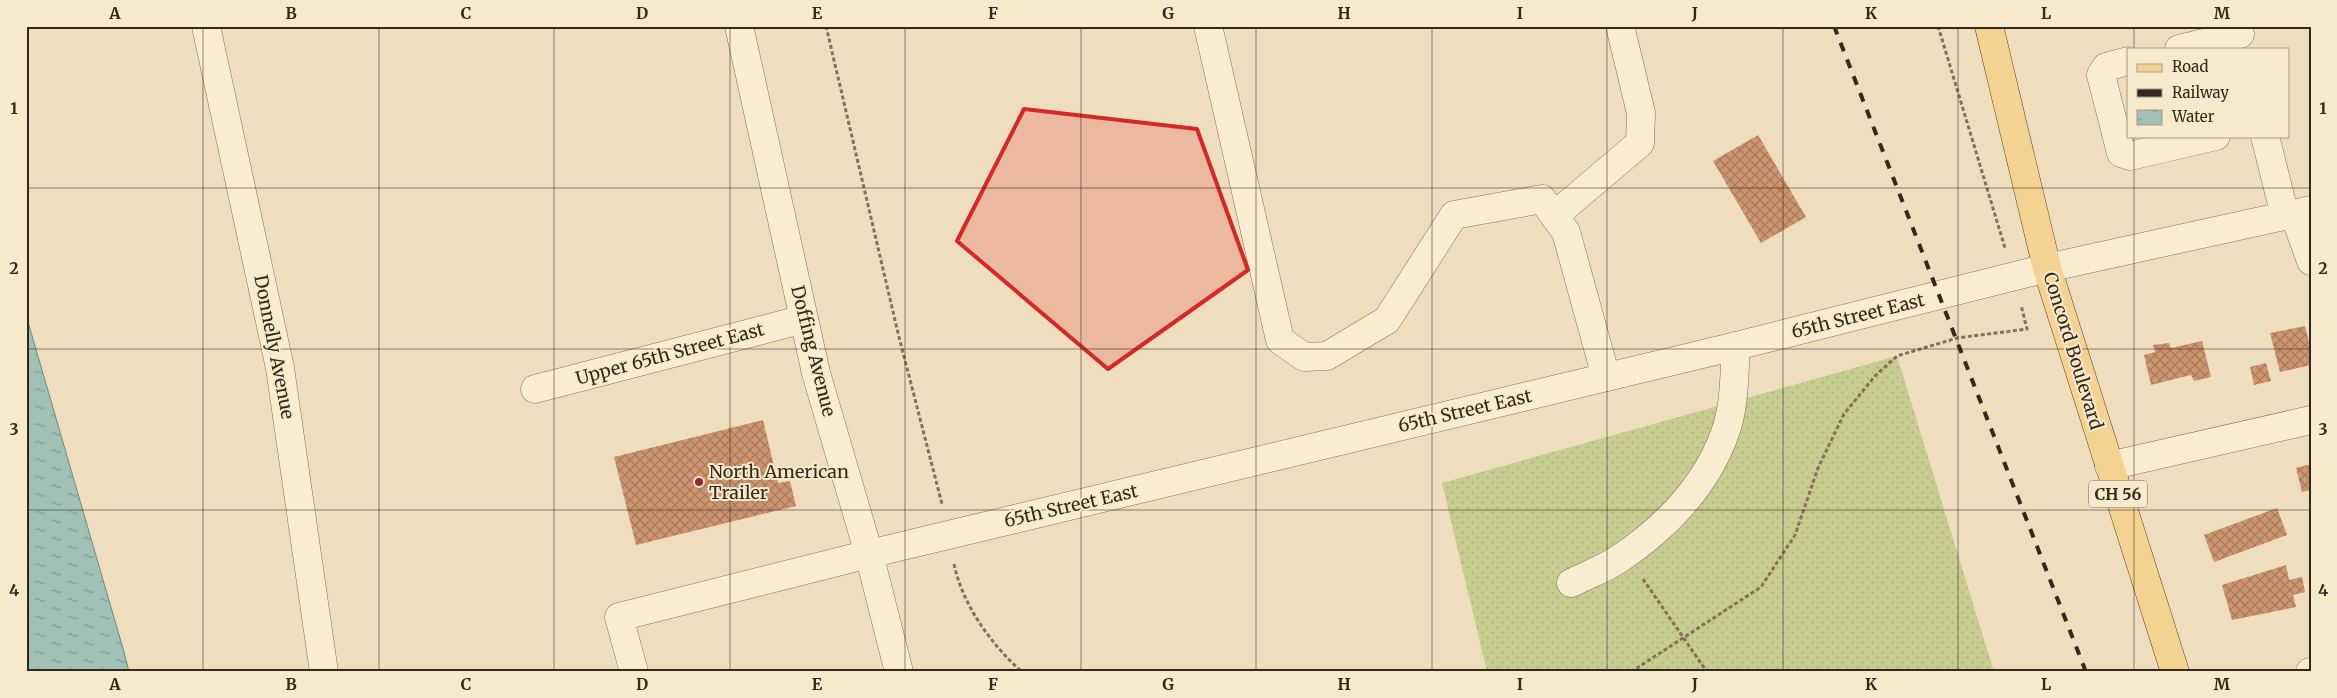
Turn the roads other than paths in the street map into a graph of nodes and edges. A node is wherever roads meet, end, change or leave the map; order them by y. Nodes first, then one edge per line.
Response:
1 (206, 26) edge
2 (739, 26) edge
3 (1208, 26) edge
4 (1620, 26) edge
5 (1989, 26) edge
6 (2240, 36) edge
7 (2184, 48) edge
8 (2127, 61) edge
9 (2207, 138) edge
10 (2266, 138) edge
11 (2297, 213) edge
12 (1554, 216) junction
13 (2311, 261) edge
14 (2047, 268) junction
15 (804, 319) junction
16 (1736, 346) junction
17 (1606, 377) junction
18 (536, 389) dead end
19 (2311, 420) edge
20 (2108, 466) junction
21 (869, 554) junction
22 (1571, 583) dead end
23 (324, 672) edge
24 (634, 672) edge
25 (899, 672) edge
26 (2175, 672) edge

1 - 23 street, Donnelly Avenue
2 - 15 street, Doffing Avenue
3 - 12 street
4 - 12 street
5 - 14 main road, Concord Boulevard / CH 56
6 - 7 street
8 - 9 street
10 - 11 street
11 - 13 street
11 - 14 street, 65th Street East
12 - 17 street
14 - 16 street, 65th Street East
14 - 20 main road, Concord Boulevard / CH 56
15 - 18 street, Upper 65th Street East
15 - 21 street, Doffing Avenue
16 - 17 street, 65th Street East
16 - 22 street
17 - 21 street, 65th Street East
19 - 20 street
20 - 26 main road, Concord Boulevard / CH 56
21 - 24 street, 65th Street East
21 - 25 street, Doffing Avenue

